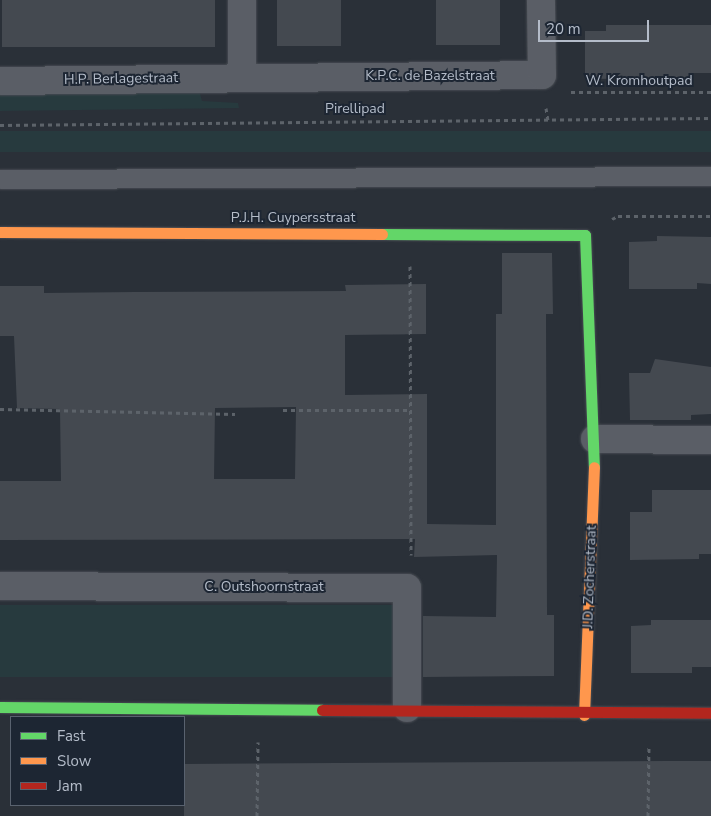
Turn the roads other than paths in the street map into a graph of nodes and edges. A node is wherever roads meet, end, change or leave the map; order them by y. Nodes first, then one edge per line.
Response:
1 (242, 0) edge
2 (541, 0) edge
3 (242, 77) junction
4 (0, 81) edge
5 (711, 176) edge
6 (0, 179) edge
7 (0, 232) edge
8 (585, 235) joint
9 (595, 439) junction
10 (711, 440) edge
11 (0, 586) edge
12 (0, 707) edge
13 (407, 708) junction
14 (711, 713) edge
15 (584, 715) junction

1 - 3 street
2 - 3 street, K.P.C. de Bazelstraat
3 - 4 street, H.P. Berlagestraat
5 - 6 lane
7 - 8 street, P.J.H. Cuypersstraat
8 - 9 street, J.D. Zocherstraat
9 - 10 street
9 - 15 street, J.D. Zocherstraat
11 - 13 street, C. Outshoornstraat
12 - 13 street
13 - 15 street
14 - 15 street

